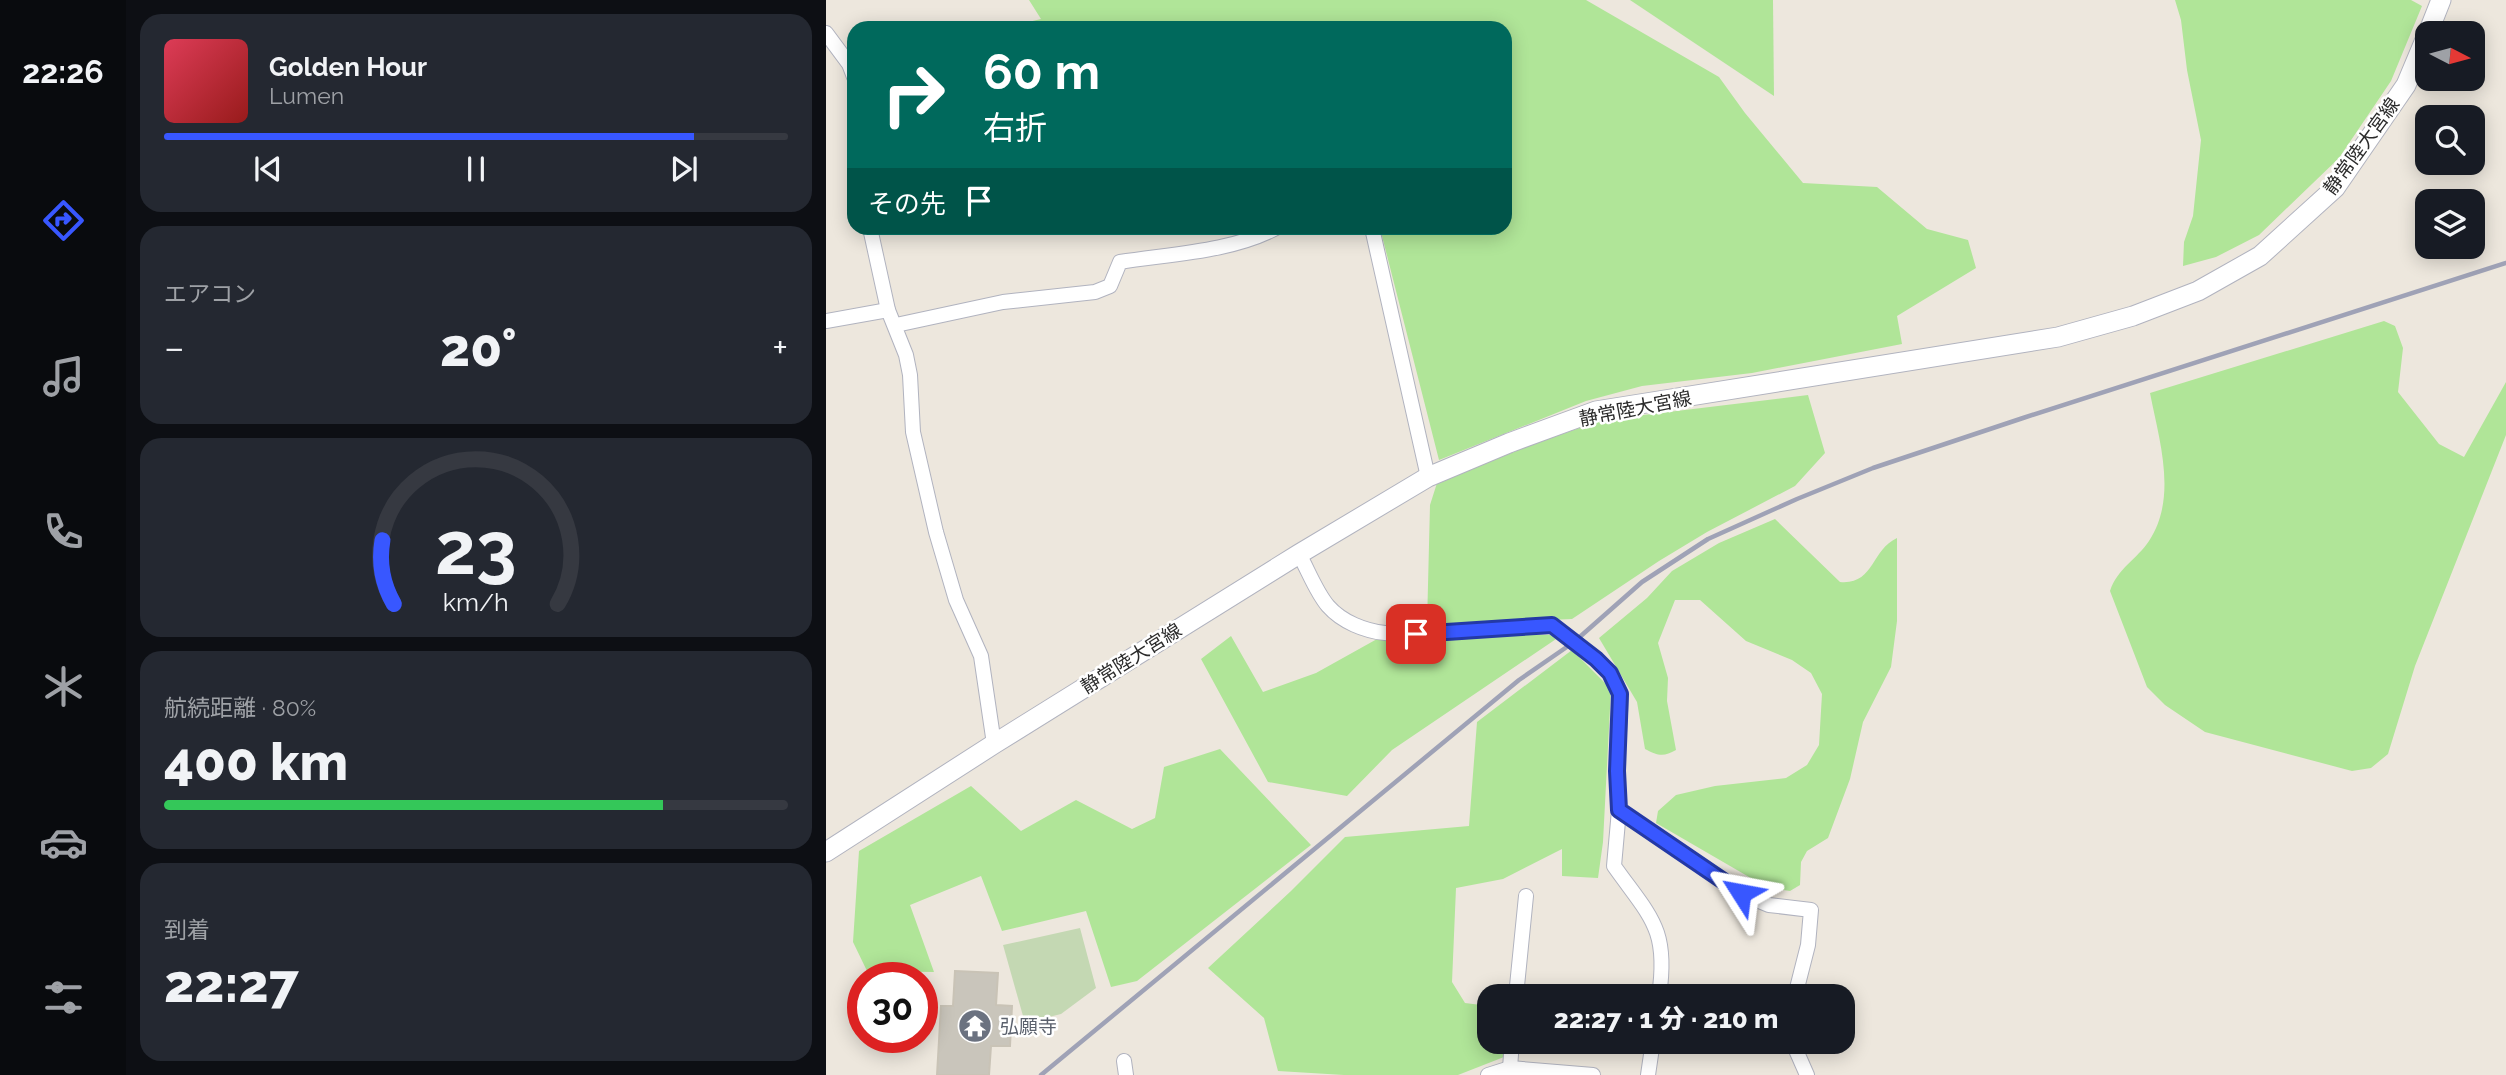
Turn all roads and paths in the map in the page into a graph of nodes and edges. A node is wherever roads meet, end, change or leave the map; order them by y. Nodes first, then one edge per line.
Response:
1 (2441, 0) edge
2 (2433, 21) edge
3 (826, 33) edge
4 (847, 61) edge
5 (2415, 64) edge
6 (872, 235) edge
7 (1262, 235) edge
8 (1375, 235) edge
9 (888, 310) junction
10 (826, 321) edge
11 (896, 325) junction
12 (1428, 477) junction
13 (1299, 554) junction
14 (994, 744) junction
15 (1619, 810) junction
16 (826, 852) edge
17 (1526, 896) dead end
18 (1517, 984) edge
19 (1660, 984) edge
20 (1798, 984) edge
21 (1511, 1054) edge
22 (1651, 1054) edge
23 (1798, 1054) edge
24 (1510, 1068) junction
25 (1488, 1075) edge
26 (1593, 1075) edge
27 (1648, 1075) edge
28 (1807, 1075) edge

1 - 2 main road, 静常陸大宮線
3 - 4 street
5 - 12 main road, 静常陸大宮線
6 - 9 street
7 - 11 street
8 - 12 street
9 - 10 street
9 - 11 street
11 - 14 street
12 - 13 main road, 静常陸大宮線
13 - 14 main road, 静常陸大宮線
13 - 15 street
14 - 16 main road, 静常陸大宮線
15 - 19 street
15 - 20 street
17 - 18 street
21 - 24 street
22 - 27 street
23 - 28 street
24 - 25 street
24 - 26 street

